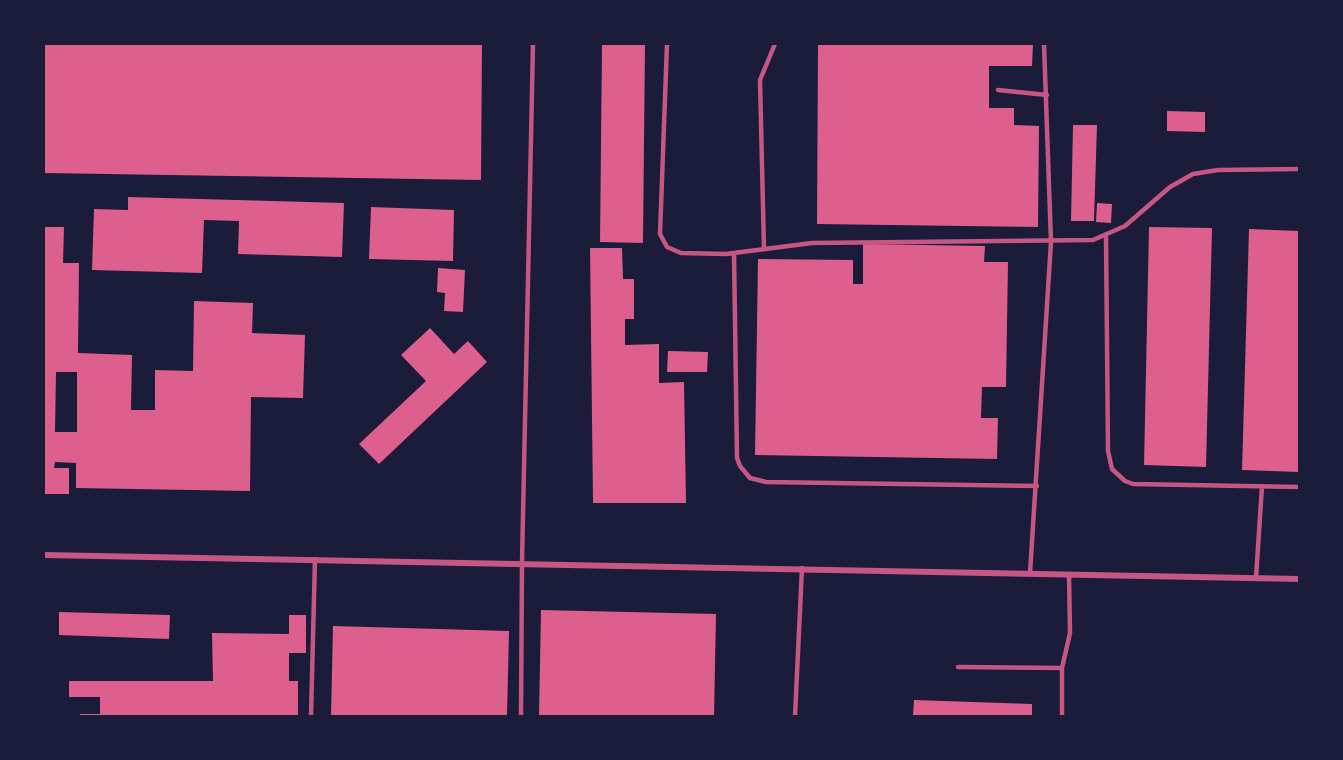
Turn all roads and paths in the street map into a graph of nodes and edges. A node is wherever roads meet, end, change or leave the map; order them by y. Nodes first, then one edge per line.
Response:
1 (533, 44) edge
2 (667, 44) edge
3 (775, 44) edge
4 (1044, 44) edge
5 (998, 90) dead end
6 (1047, 94) junction
7 (1299, 169) edge
8 (1106, 237) junction
9 (1051, 242) junction
10 (764, 249) junction
11 (734, 253) junction
12 (1037, 486) junction
13 (1262, 486) junction
14 (1299, 487) edge
15 (44, 555) edge
16 (315, 559) junction
17 (522, 562) junction
18 (802, 568) junction
19 (1030, 573) junction
20 (1070, 574) junction
21 (1256, 578) junction
22 (1299, 579) edge
23 (958, 667) dead end
24 (1062, 668) junction
25 (311, 717) edge
26 (521, 717) edge
27 (795, 717) edge
28 (1062, 717) edge

1 - 17 lane
2 - 11 lane
3 - 10 lane
4 - 6 lane
5 - 6 lane
6 - 9 lane
7 - 8 lane
8 - 9 lane
8 - 13 lane
9 - 10 lane
9 - 12 lane
10 - 11 lane
11 - 12 lane
12 - 19 lane
13 - 14 lane
13 - 21 lane
15 - 16 street
16 - 17 street
16 - 25 lane
17 - 18 street
17 - 26 lane
18 - 19 street
18 - 27 lane
19 - 20 street
20 - 21 street
20 - 24 lane
21 - 22 street
23 - 24 lane
24 - 28 lane

